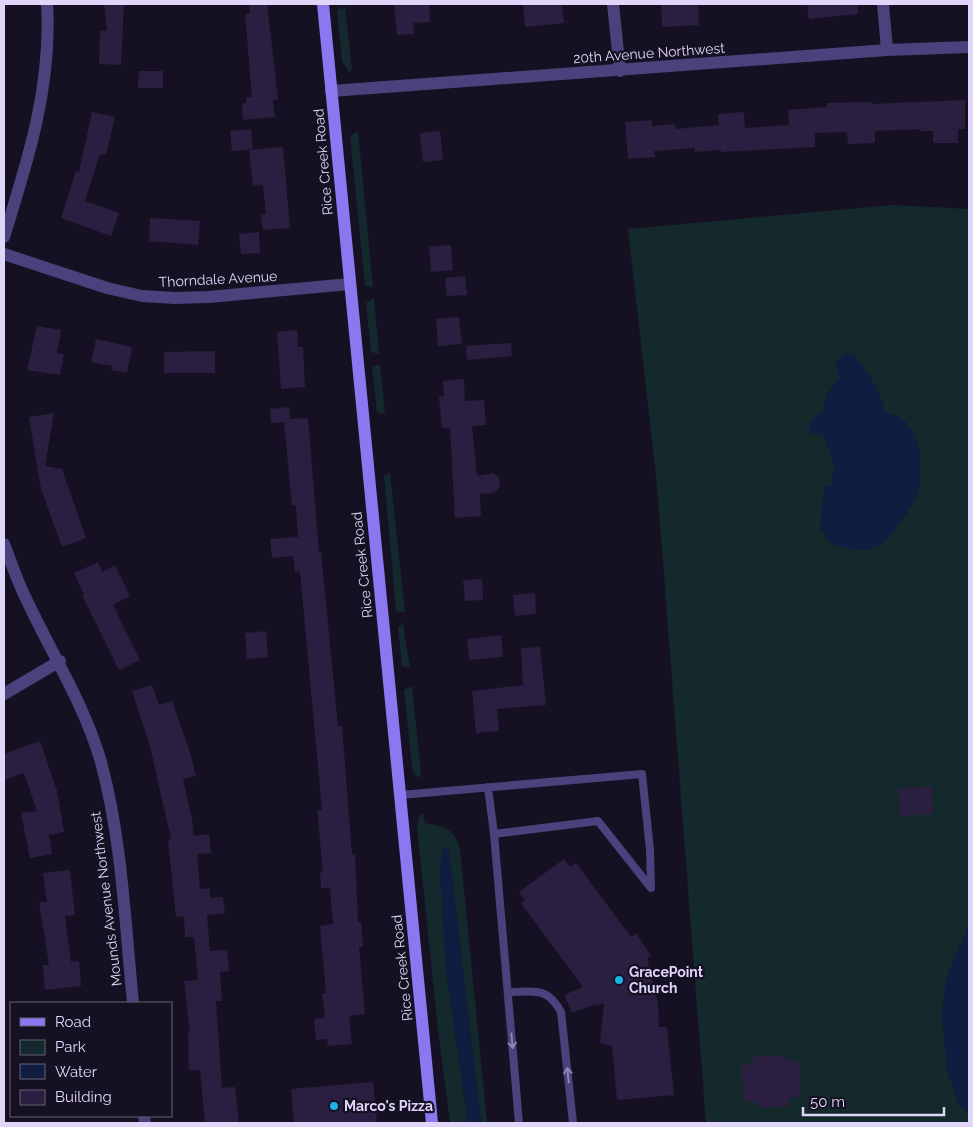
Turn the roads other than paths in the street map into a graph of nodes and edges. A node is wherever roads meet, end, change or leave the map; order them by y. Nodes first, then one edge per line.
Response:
1 (47, 4) edge
2 (323, 4) edge
3 (613, 4) edge
4 (883, 4) edge
5 (969, 47) edge
6 (887, 50) junction
7 (620, 71) junction
8 (331, 91) junction
9 (4, 237) edge
10 (4, 254) edge
11 (350, 284) junction
12 (4, 544) edge
13 (60, 661) junction
14 (4, 694) edge
15 (488, 787) junction
16 (400, 795) junction
17 (494, 834) junction
18 (508, 992) junction
19 (133, 1002) edge
20 (432, 1123) edge
21 (519, 1123) edge
22 (573, 1123) edge

1 - 9 street
2 - 8 street, Rice Creek Road
3 - 7 street
4 - 6 street
5 - 6 street, 20th Avenue Northwest
6 - 7 street, 20th Avenue Northwest
7 - 8 street, 20th Avenue Northwest
8 - 11 street, Rice Creek Road
10 - 11 street, Thorndale Avenue
11 - 16 street, Rice Creek Road
12 - 13 street, Mounds Avenue Northwest
13 - 14 street
13 - 19 street, Mounds Avenue Northwest
15 - 16 lane
15 - 17 lane
15 - 17 lane
16 - 20 street, Rice Creek Road
17 - 18 lane
18 -> 21 lane
22 -> 18 lane

